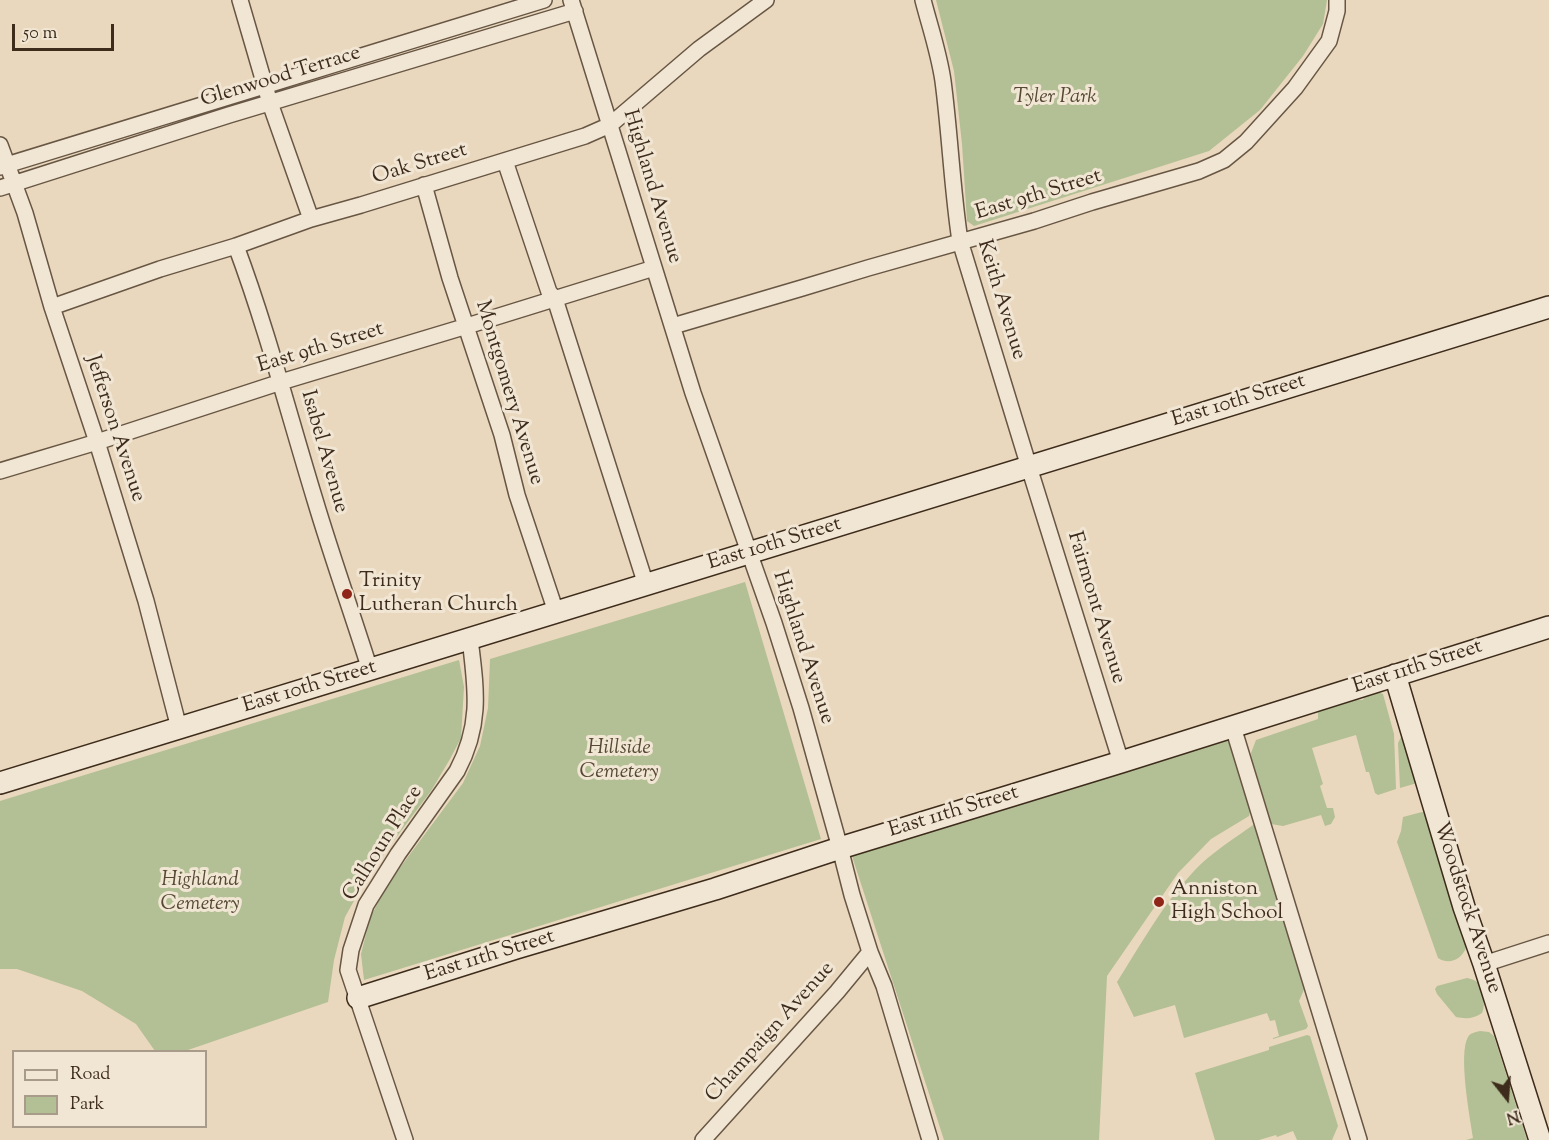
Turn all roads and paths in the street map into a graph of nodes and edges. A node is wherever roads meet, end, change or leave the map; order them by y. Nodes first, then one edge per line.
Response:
1 (240, 0) edge
2 (544, 0) edge
3 (766, 0) edge
4 (923, 0) edge
5 (1337, 0) edge
6 (573, 5) edge
7 (431, 34) junction
8 (437, 53) junction
9 (264, 85) junction
10 (270, 103) junction
11 (167, 115) junction
12 (610, 125) junction
13 (173, 133) junction
14 (0, 145) edge
15 (505, 160) junction
16 (3, 166) edge
17 (424, 185) junction
18 (7, 186) edge
19 (311, 219) junction
20 (960, 241) junction
21 (236, 246) junction
22 (654, 268) junction
23 (555, 299) junction
24 (52, 307) junction
25 (1549, 307) edge
26 (468, 326) junction
27 (673, 326) junction
28 (281, 382) junction
29 (97, 442) junction
30 (1029, 467) junction
31 (0, 471) edge
32 (748, 553) junction
33 (646, 585) junction
34 (556, 612) junction
35 (1549, 627) edge
36 (470, 639) junction
37 (370, 670) junction
38 (1395, 675) junction
39 (1233, 727) junction
40 (179, 728) junction
41 (1121, 762) junction
42 (0, 783) edge
43 (840, 848) junction
44 (1549, 944) edge
45 (870, 952) junction
46 (1484, 964) junction
47 (358, 998) junction
48 (405, 1140) edge
49 (704, 1140) edge
50 (930, 1140) edge
51 (1359, 1140) edge
52 (1540, 1140) edge

1 - 9 street
2 - 7 street, Glenwood Terrace
3 - 12 street, Oak Street
4 - 20 street, Keith Avenue
5 - 20 street, East 9th Street
6 - 8 street, Glenwood Terrace
6 - 12 street, Highland Avenue
7 - 8 street
7 - 9 street, Glenwood Terrace
8 - 10 street, Glenwood Terrace
9 - 10 street
9 - 11 street, Glenwood Terrace
10 - 13 street, Glenwood Terrace
10 - 19 street
11 - 13 street
11 - 16 street, Glenwood Terrace
12 - 15 street, Oak Street
12 - 22 street, Highland Avenue
13 - 18 street, Glenwood Terrace
14 - 16 street, Jefferson Avenue
15 - 17 street, Oak Street
15 - 23 street
16 - 18 street, Jefferson Avenue
17 - 19 street, Oak Street
17 - 26 street, Montgomery Avenue
18 - 24 street, Jefferson Avenue
19 - 21 street, Oak Street
20 - 27 street, East 9th Street
20 - 30 street, Keith Avenue
21 - 24 street, Oak Street
21 - 28 street, Isabel Avenue
22 - 23 street, East 9th Street
22 - 27 street, Highland Avenue
23 - 26 street, East 9th Street
23 - 33 street
24 - 29 street, Jefferson Avenue
25 - 30 street, East 10th Street
26 - 28 street, East 9th Street
26 - 34 street, Montgomery Avenue
27 - 32 street, Highland Avenue
28 - 29 street, East 9th Street
28 - 37 street, Isabel Avenue
29 - 31 street, East 9th Street
29 - 40 street, Jefferson Avenue
30 - 32 street, East 10th Street
30 - 41 street, Fairmont Avenue
32 - 33 street, East 10th Street
32 - 43 street, Highland Avenue
33 - 34 street, East 10th Street
34 - 36 street, East 10th Street
35 - 38 street, East 11th Street
36 - 37 street, East 10th Street
36 - 47 street, Calhoun Place
37 - 40 street, East 10th Street
38 - 39 street, East 11th Street
38 - 46 street, Woodstock Avenue
39 - 41 street, East 11th Street
39 - 51 street
40 - 42 street, East 10th Street
41 - 43 street, East 11th Street
43 - 45 street, Highland Avenue
43 - 47 street, East 11th Street
44 - 46 street
45 - 49 street, Champaign Avenue
45 - 50 street, Highland Avenue
46 - 52 street, Woodstock Avenue
47 - 48 street, Calhoun Place

